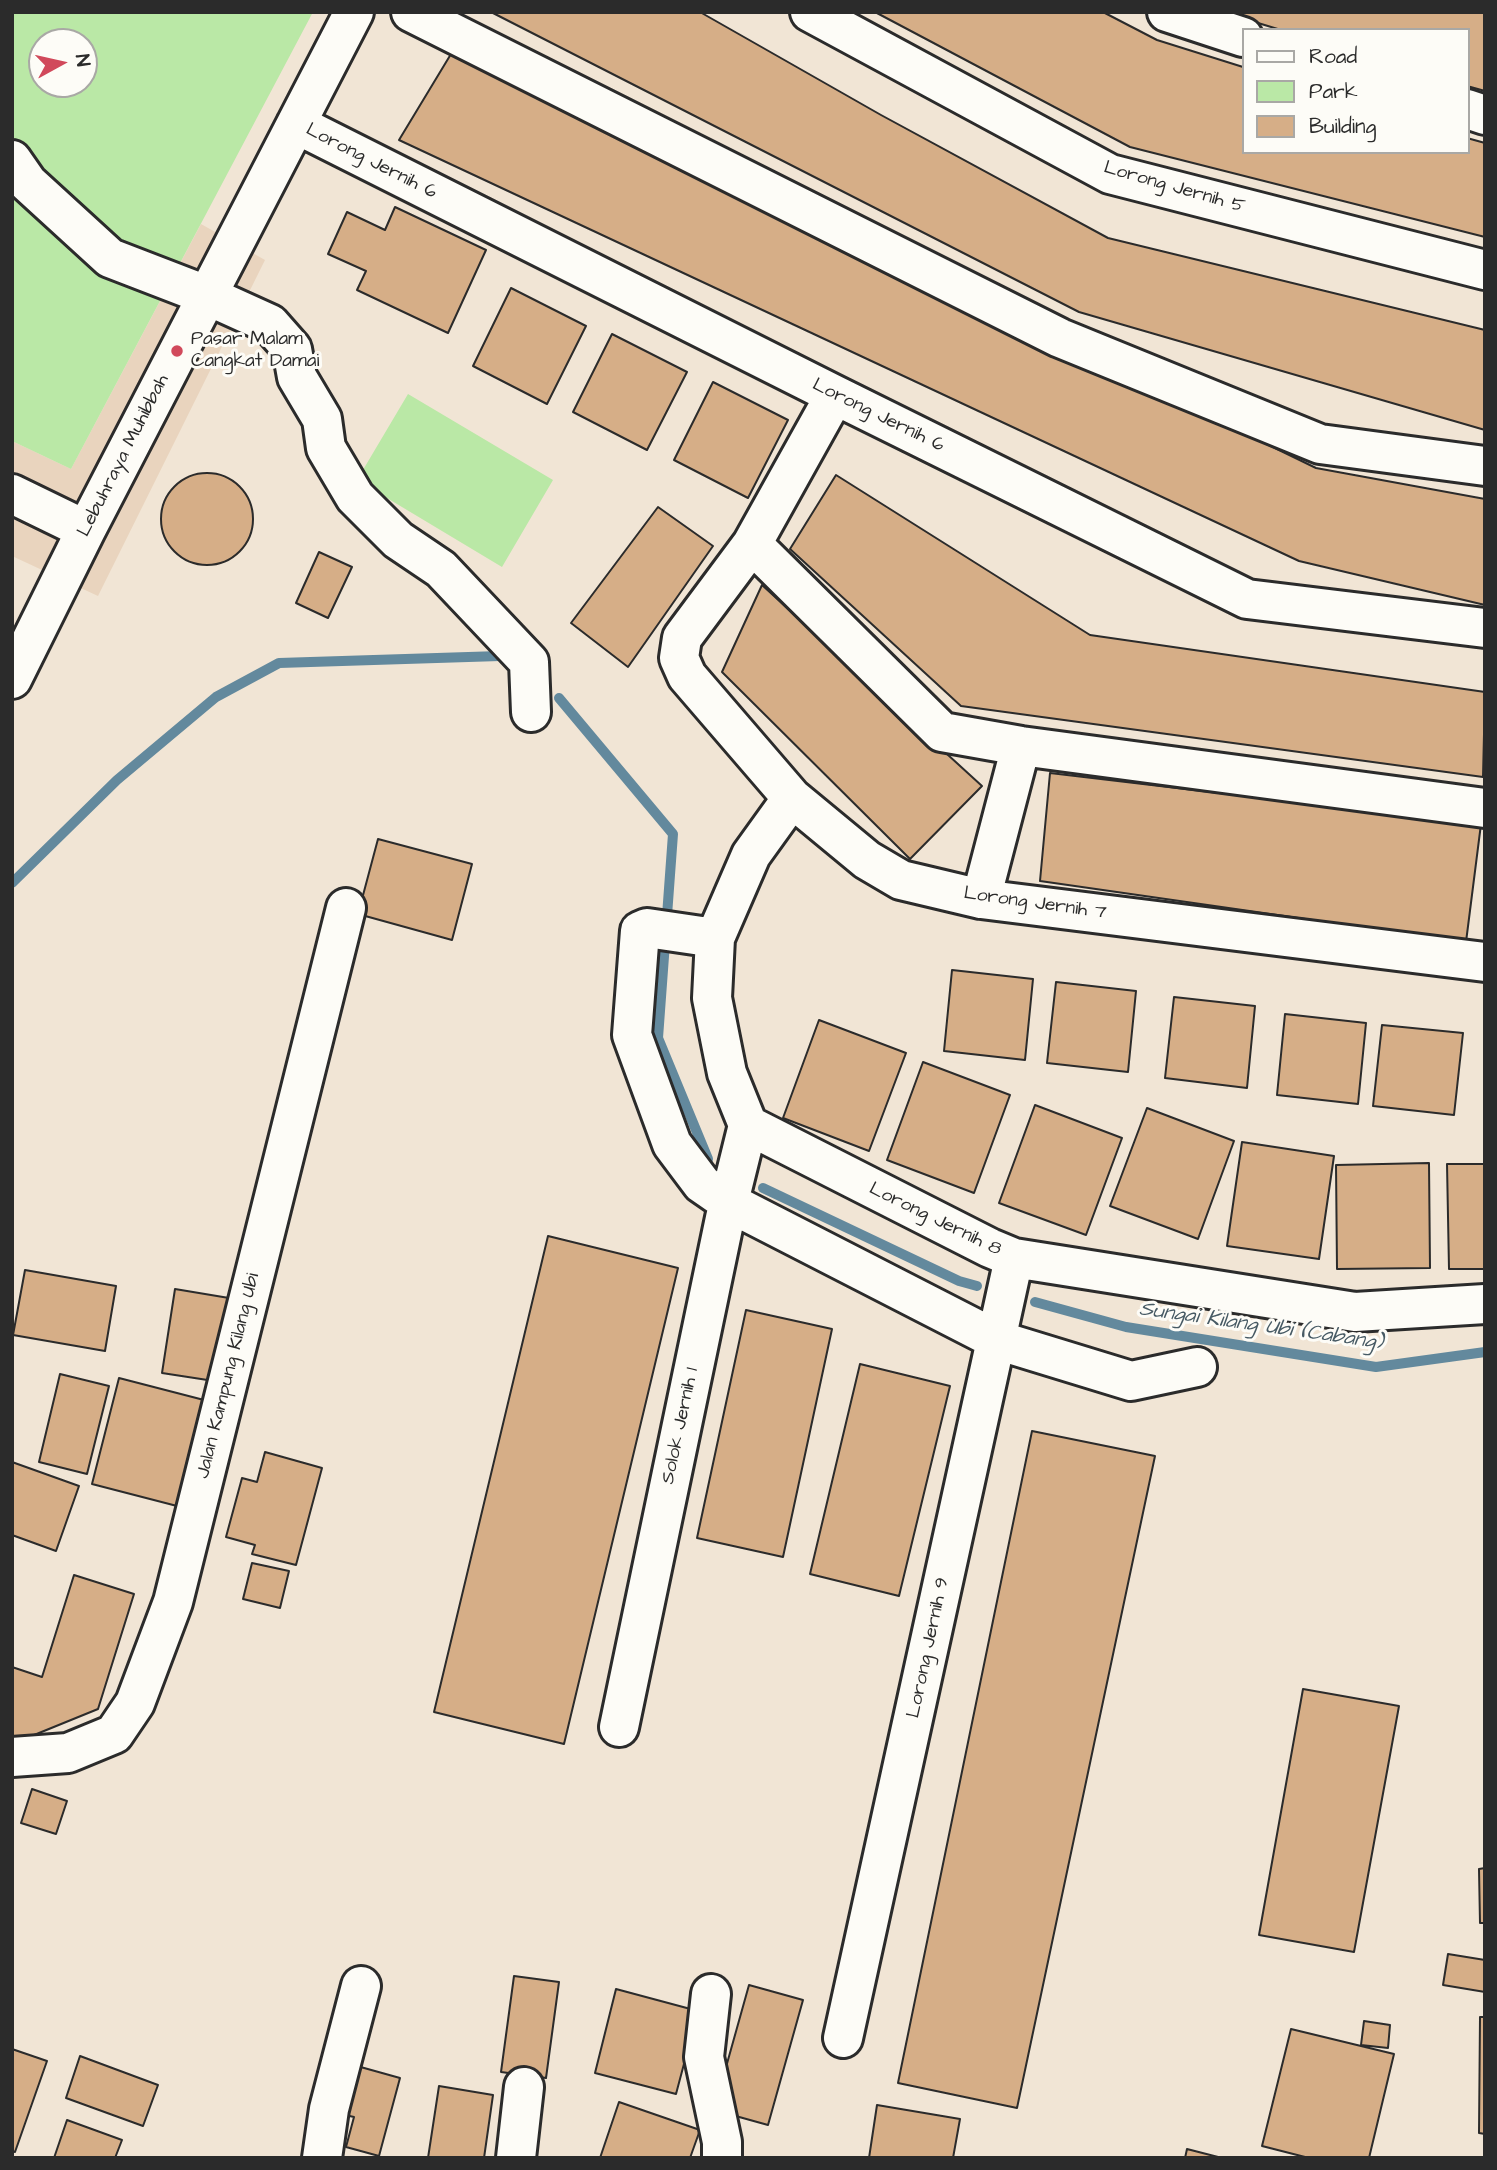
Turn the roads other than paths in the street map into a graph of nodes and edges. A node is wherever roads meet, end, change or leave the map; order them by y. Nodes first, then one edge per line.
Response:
1 (354, 12) edge
2 (411, 12) edge
3 (810, 12) edge
4 (1167, 12) edge
5 (1242, 37) edge
6 (296, 124) junction
7 (12, 160) edge
8 (1485, 270) edge
9 (206, 295) junction
10 (835, 395) junction
11 (1485, 466) edge
12 (12, 495) edge
13 (86, 530) junction
14 (752, 544) junction
15 (1485, 628) edge
16 (12, 678) edge
17 (531, 712) dead end
18 (1021, 746) junction
19 (792, 798) junction
20 (1485, 808) edge
21 (981, 899) junction
22 (346, 908) dead end
23 (712, 938) junction
24 (1485, 962) edge
25 (748, 1125) junction
26 (728, 1202) junction
27 (1014, 1258) junction
28 (1485, 1304) edge
29 (997, 1340) junction
30 (1197, 1367) dead end
31 (619, 1727) dead end
32 (12, 1757) edge
33 (361, 1986) dead end
34 (711, 1994) dead end
35 (843, 2038) dead end
36 (524, 2087) dead end
37 (322, 2158) edge
38 (516, 2158) edge
39 (722, 2158) edge

1 - 6 street, Lebuhraya Muhibbah
2 - 11 street
3 - 8 street, Lorong Jernih 5
4 - 5 street
6 - 9 street, Lebuhraya Muhibbah
6 - 10 street, Lorong Jernih 6
7 - 9 street
9 - 13 street, Lebuhraya Muhibbah
9 - 17 street
10 - 14 street
10 - 15 street, Lorong Jernih 6
12 - 13 street
13 - 16 street, Lebuhraya Muhibbah
14 - 18 street
14 - 19 street, Lorong Jernih 7
18 - 20 street
18 - 21 street
19 - 21 street, Lorong Jernih 7
19 - 23 street
21 - 24 street, Lorong Jernih 7
22 - 32 street, Jalan Kampung Kilang Ubi
23 - 25 street
23 - 26 street
25 - 26 street, Solok Jernih 1
25 - 27 street, Lorong Jernih 8
26 - 29 street
26 - 31 street, Solok Jernih 1
27 - 28 street, Lorong Jernih 8
27 - 29 street, Lorong Jernih 9
29 - 30 street
29 - 35 street, Lorong Jernih 9
33 - 37 street
34 - 39 street
36 - 38 street

